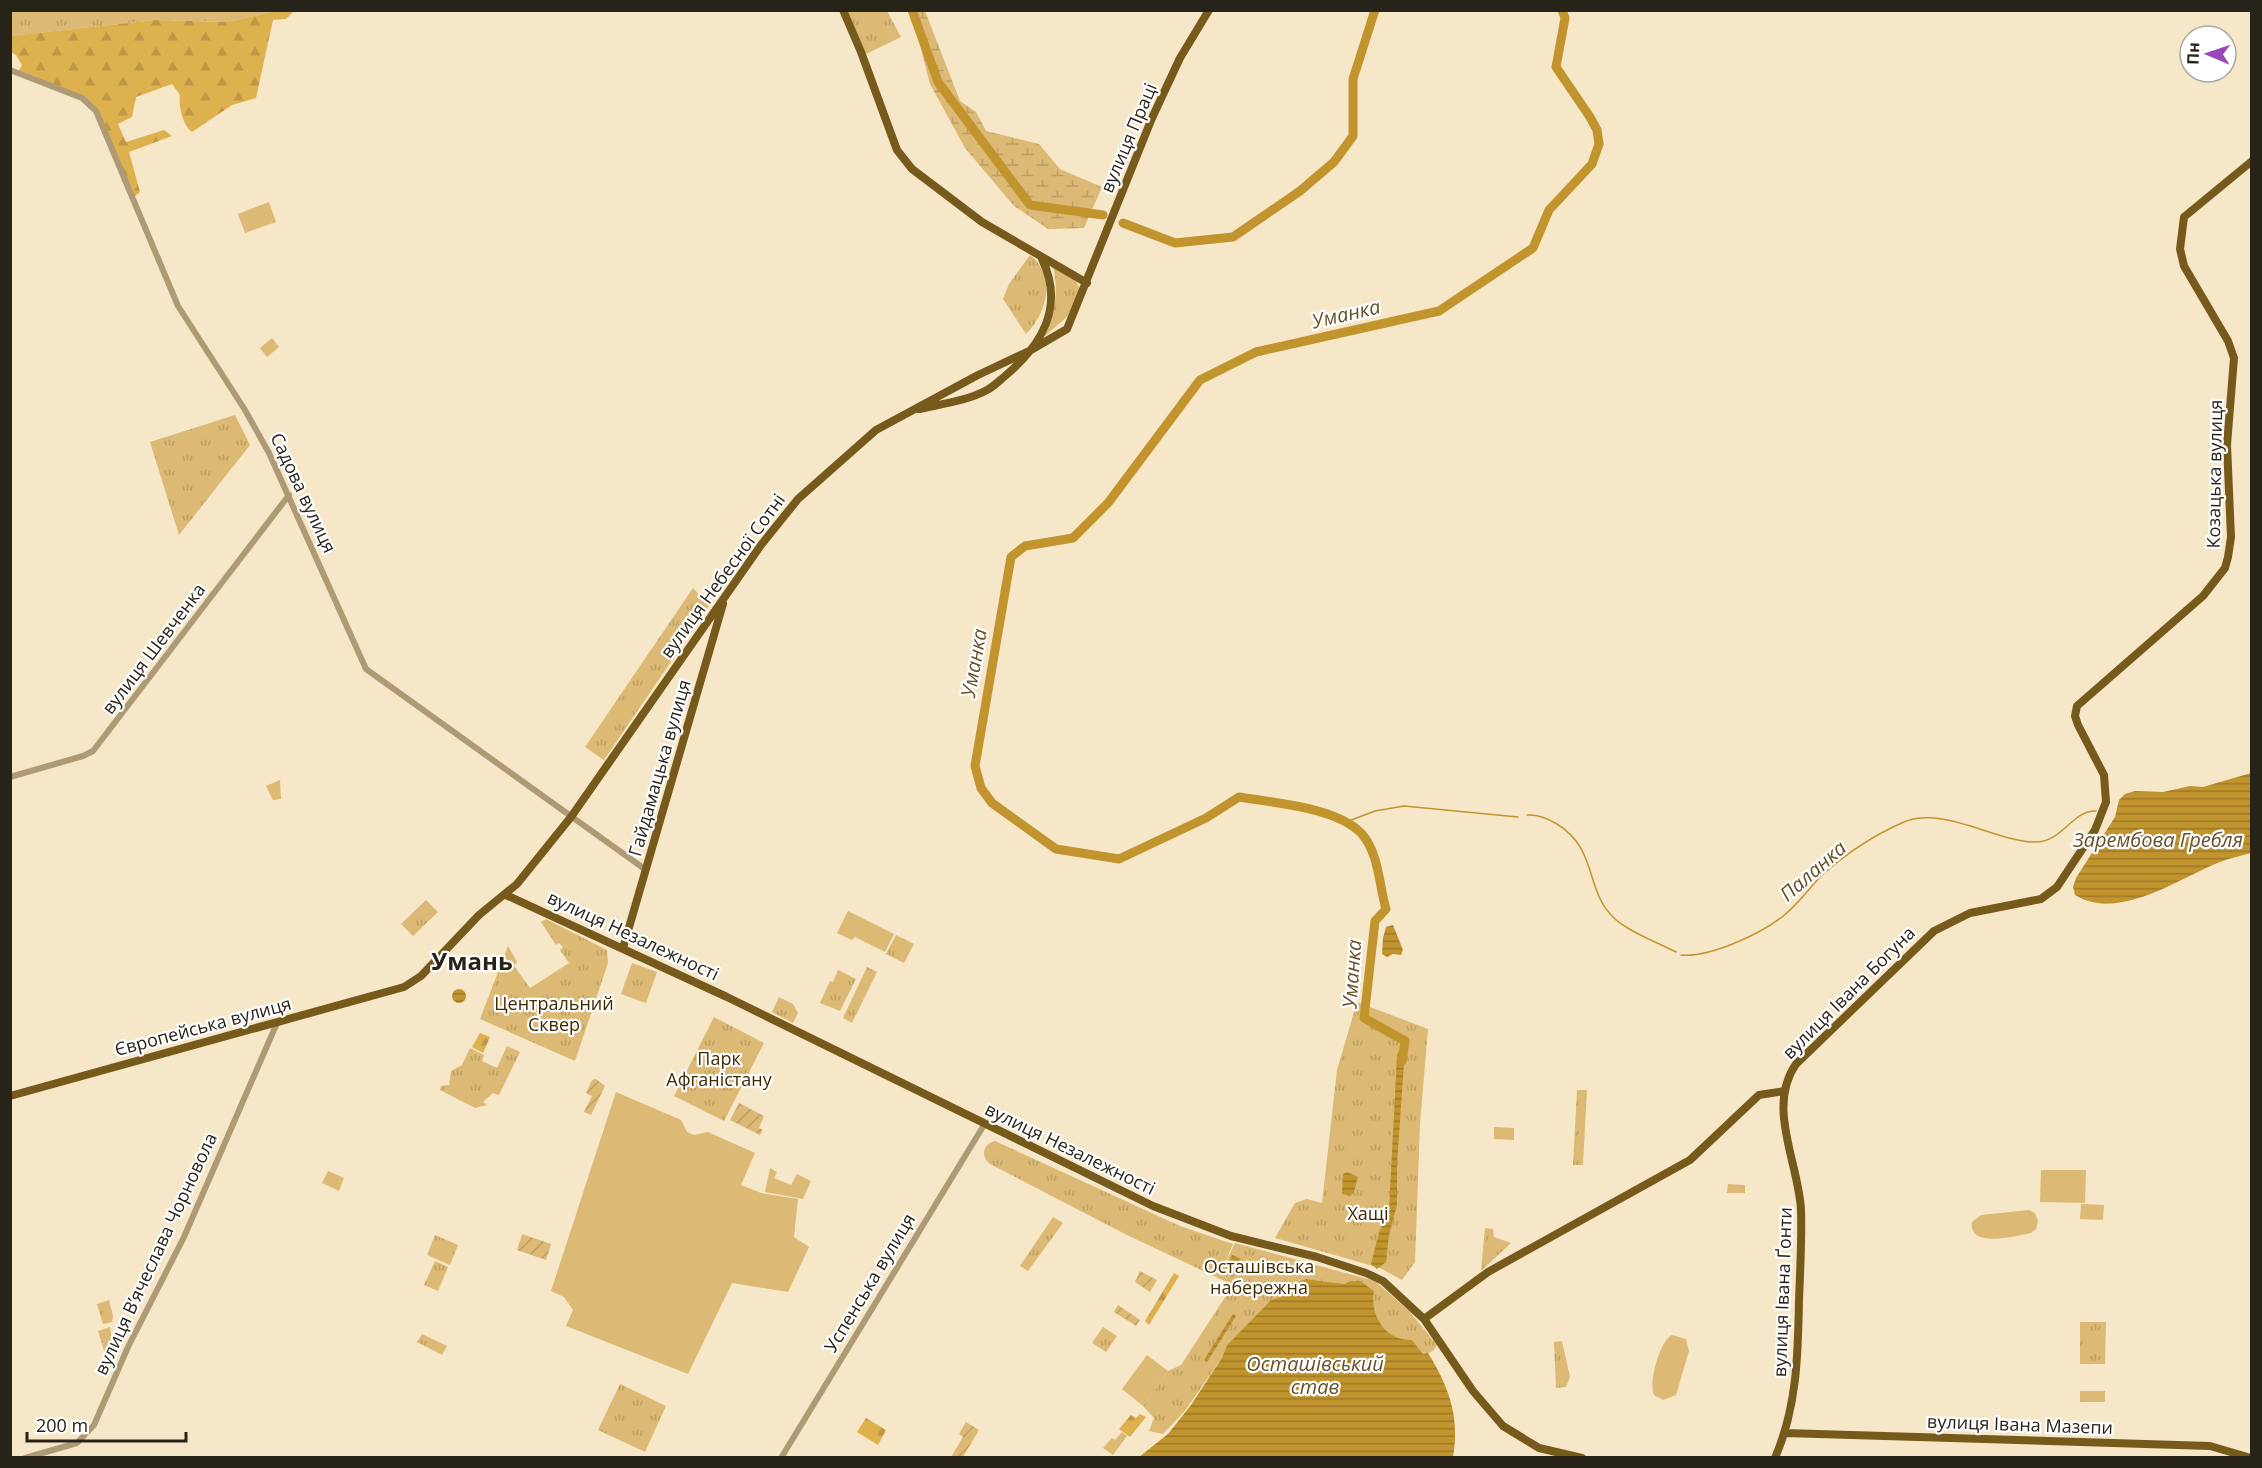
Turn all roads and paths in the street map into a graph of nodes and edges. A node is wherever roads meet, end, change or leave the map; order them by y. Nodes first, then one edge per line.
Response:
1 (843, 10) edge
2 (1209, 10) edge
3 (10, 70) edge
4 (2252, 161) edge
5 (1041, 258) junction
6 (1086, 283) junction
7 (1031, 350) junction
8 (978, 375) junction
9 (987, 390) junction
10 (909, 411) junction
11 (289, 495) junction
12 (725, 596) junction
13 (702, 629) junction
14 (715, 631) junction
15 (10, 777) edge
16 (571, 817) junction
17 (646, 870) junction
18 (506, 895) junction
19 (2047, 896) joint
20 (623, 948) junction
21 (404, 987) joint
22 (277, 1023) junction
23 (1785, 1091) junction
24 (10, 1096) edge
25 (984, 1125) junction
26 (1424, 1319) junction
27 (1785, 1433) junction
28 (25, 1458) edge
29 (781, 1458) edge
30 (1582, 1458) edge
31 (1775, 1458) edge
32 (2251, 1458) edge

1 - 5 main road
2 - 6 main road, вулиця Праці
3 - 11 street, Садова вулиця
4 - 19 main road, Козацька вулиця
5 - 6 main road
5 - 7 main road
6 - 7 main road, вулиця Праці
7 - 8 main road, вулиця Небесної Сотні
7 - 9 main road
8 - 9 main road
8 - 10 main road, вулиця Небесної Сотні
9 - 10 main road
10 - 12 main road, вулиця Небесної Сотні
11 - 15 street, вулиця Шевченка
11 - 16 street, Садова вулиця
12 - 13 main road, вулиця Небесної Сотні
12 - 14 main road, Гайдамацька вулиця
13 - 14 main road
13 - 16 main road, вулиця Небесної Сотні
14 - 17 main road, Гайдамацька вулиця
16 - 17 street, Садова вулиця
16 - 18 main road, вулиця Небесної Сотні
17 - 20 main road, Гайдамацька вулиця
18 - 20 main road, вулиця Незалежності
18 - 21 main road, вулиця Небесної Сотні
19 - 23 main road, вулиця Івана Богуна
20 - 25 main road, вулиця Незалежності
21 - 22 main road, Європейська вулиця
22 - 24 main road, Європейська вулиця
22 - 28 street, вулиця В’ячеслава Чорновола
23 - 26 main road
23 - 27 main road, вулиця Івана Ґонти
25 - 26 main road, вулиця Незалежності
25 - 29 street, Успенська вулиця
26 - 30 main road, вулиця Незалежності
27 - 31 main road, вулиця Івана Ґонти
27 - 32 main road, вулиця Івана Мазепи

